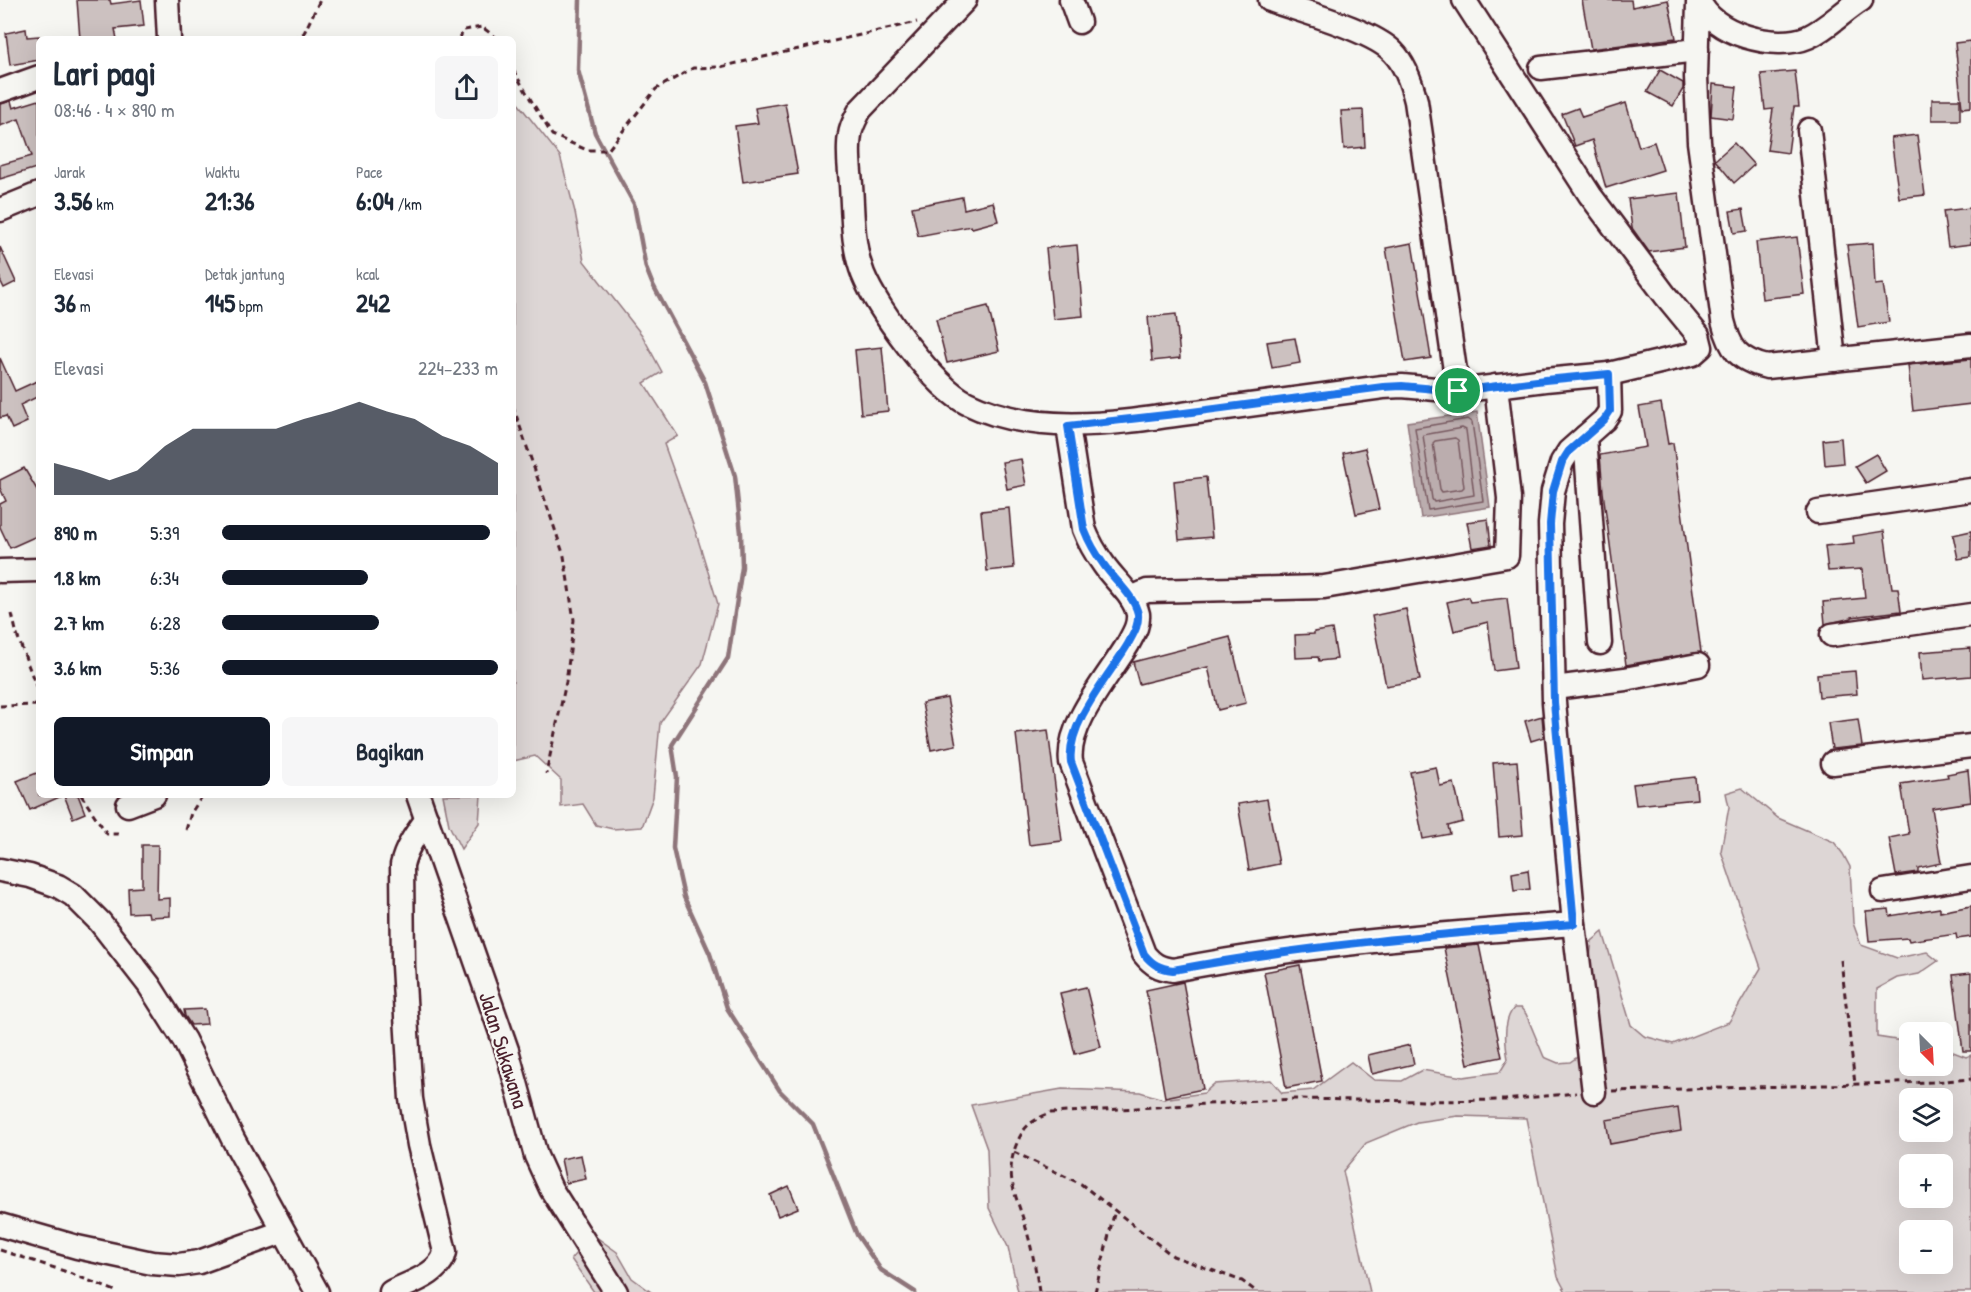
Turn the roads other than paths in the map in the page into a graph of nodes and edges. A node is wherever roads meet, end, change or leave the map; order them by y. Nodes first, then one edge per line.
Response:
1 (167, 0) edge
2 (965, 0) edge
3 (1071, 0) edge
4 (1270, 0) edge
5 (1464, 0) edge
6 (1861, 0) edge
7 (1698, 1) edge
8 (1079, 22) dead end
9 (169, 36) edge
10 (1697, 50) junction
11 (1541, 68) dead end
12 (36, 78) edge
13 (0, 91) edge
14 (1809, 130) dead end
15 (36, 195) edge
16 (0, 210) edge
17 (1971, 345) edge
18 (1834, 360) junction
19 (1609, 374) junction
20 (1496, 386) junction
21 (1458, 391) junction
22 (1068, 426) junction
23 (1585, 437) junction
24 (1971, 490) edge
25 (1818, 512) dead end
26 (36, 570) edge
27 (0, 571) edge
28 (1131, 598) junction
29 (1971, 615) edge
30 (1832, 635) dead end
31 (1600, 643) dead end
32 (1698, 665) dead end
33 (1554, 688) junction
34 (1971, 746) edge
35 (1833, 763) dead end
36 (146, 798) edge
37 (419, 798) edge
38 (128, 805) dead end
39 (427, 819) junction
40 (0, 870) edge
41 (1971, 877) edge
42 (1883, 891) dead end
43 (1574, 924) junction
44 (1594, 1092) road end
45 (0, 1225) edge
46 (282, 1232) junction
47 (316, 1292) edge
48 (392, 1292) edge
49 (616, 1292) edge

1 - 9 street
2 - 22 street
3 - 8 street
4 - 21 street
5 - 19 street
6 - 7 street
7 - 10 street
10 - 11 street
10 - 18 street
12 - 13 street
14 - 18 street
15 - 16 street
17 - 18 street
19 - 20 street
19 - 23 street
20 - 21 street
20 - 28 street
21 - 22 street
22 - 28 street
23 - 31 street
23 - 33 street
24 - 25 street
26 - 27 street
28 - 43 street
29 - 30 street
32 - 33 street
33 - 43 street
34 - 35 street
36 - 38 street
37 - 39 street, Jalan Sukawana
39 - 48 street
39 - 49 street, Jalan Sukawana
40 - 46 street
41 - 42 street
43 - 44 street
45 - 46 street
46 - 47 street

